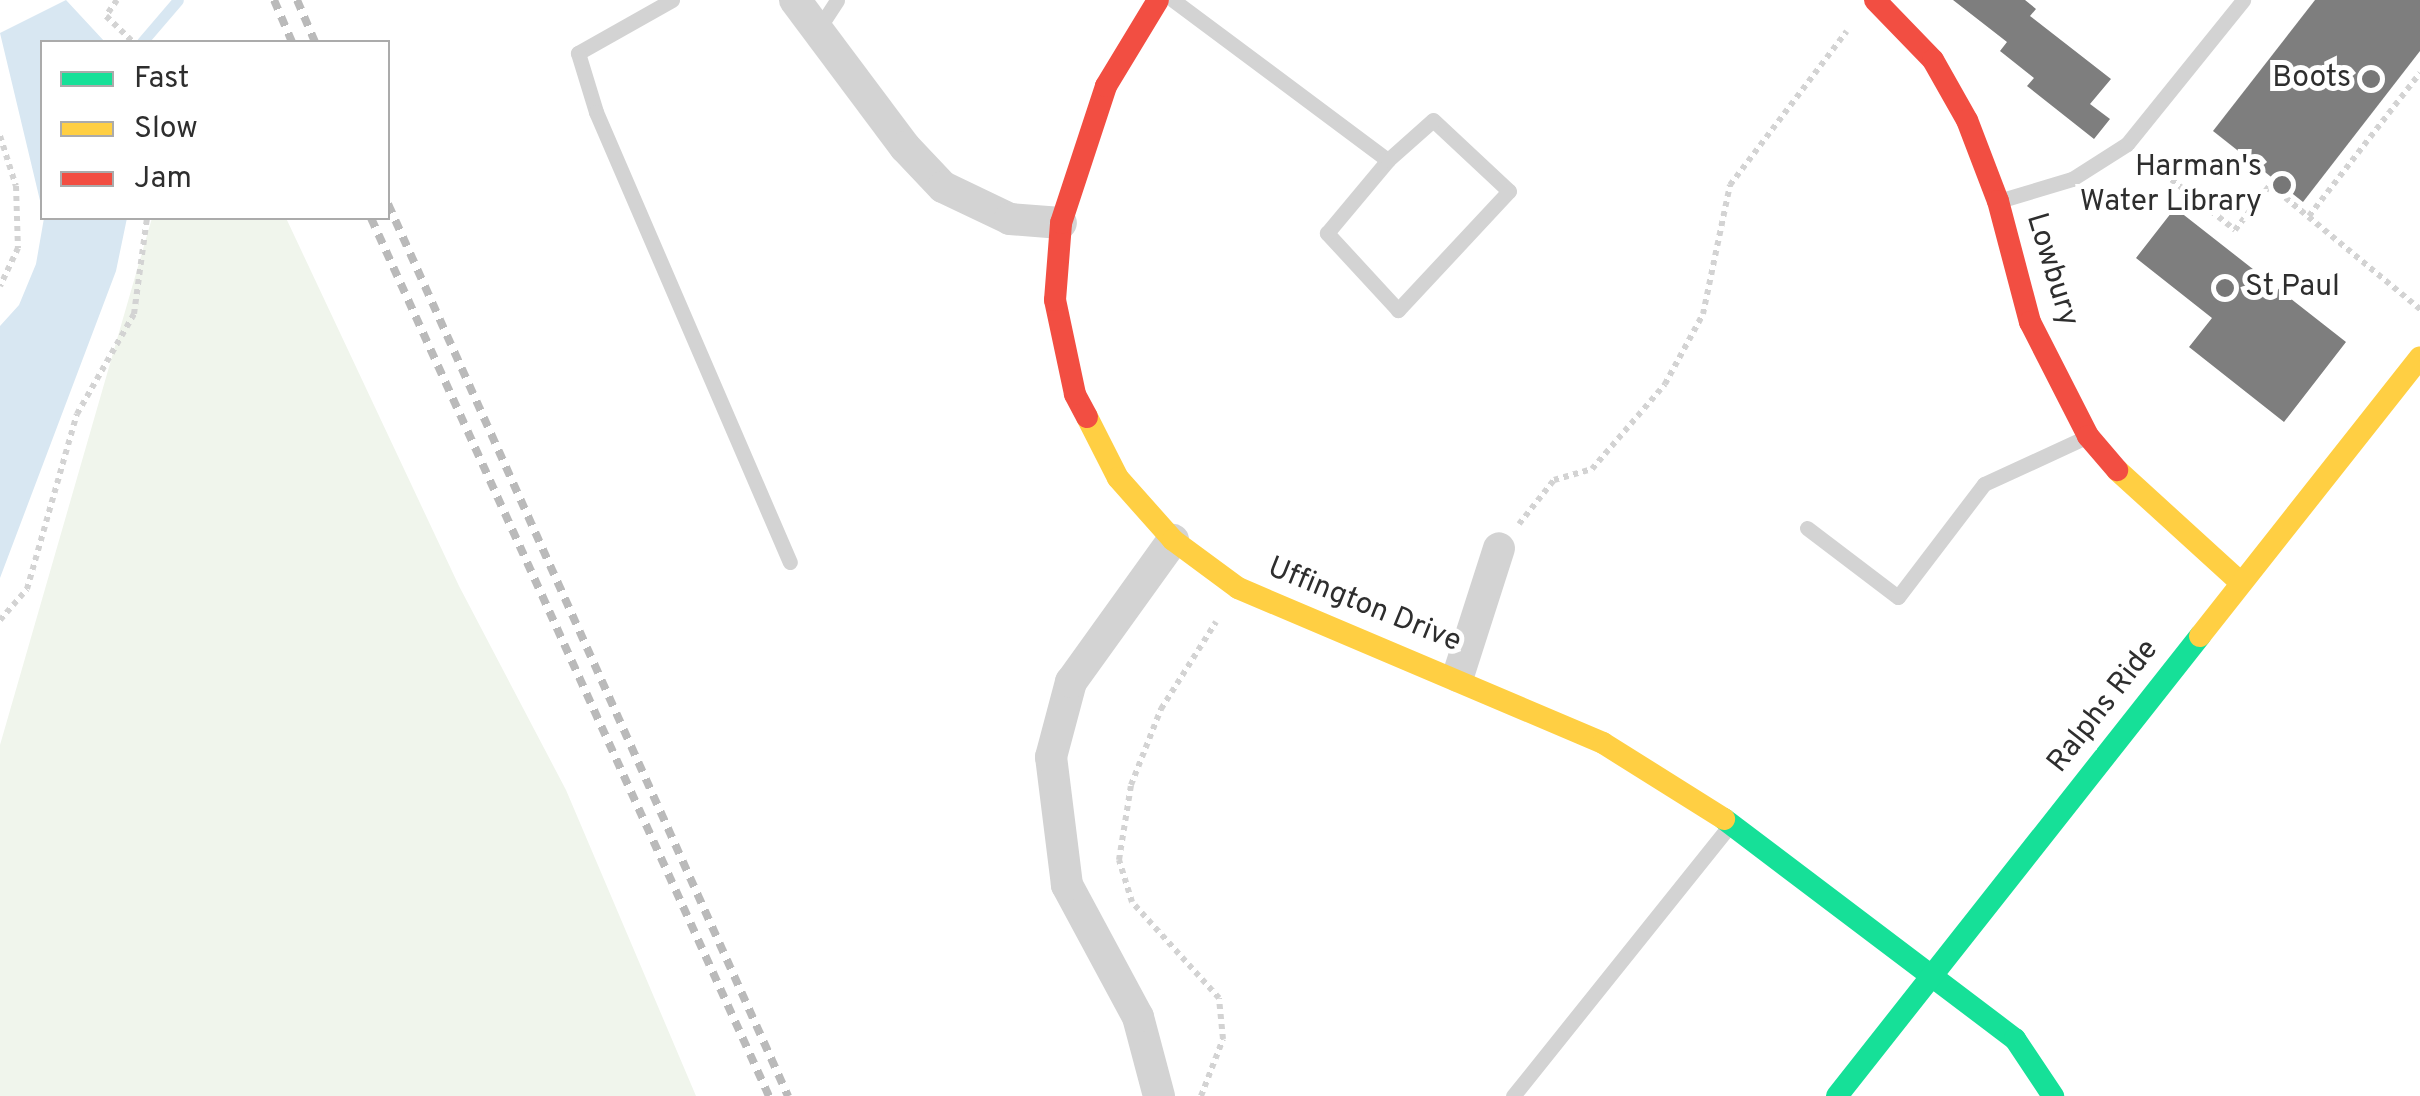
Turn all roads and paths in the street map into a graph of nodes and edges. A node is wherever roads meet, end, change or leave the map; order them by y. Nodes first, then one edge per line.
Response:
1 (118, 0) edge
2 (672, 0) edge
3 (794, 0) edge
4 (1158, 0) edge
5 (1172, 0) edge
6 (1875, 0) edge
7 (2243, 0) edge
8 (828, 14) edge
9 (1850, 26) dead end
10 (131, 40) edge
11 (2420, 73) edge
12 (0, 136) edge
13 (2127, 144) junction
14 (1388, 160) junction
15 (1998, 201) junction
16 (2309, 216) junction
17 (148, 220) edge
18 (1061, 223) junction
19 (0, 286) edge
20 (2420, 309) edge
21 (2414, 378) edge
22 (2088, 436) junction
23 (1807, 528) dead end
24 (1172, 540) junction
25 (1499, 548) joint
26 (790, 562) dead end
27 (2239, 581) junction
28 (1238, 588) junction
29 (0, 620) edge
30 (1458, 676) junction
31 (1730, 824) junction
32 (1932, 980) junction
33 (1159, 1096) edge
34 (1202, 1096) edge
35 (1514, 1096) edge
36 (1836, 1096) edge
37 (2053, 1096) edge

1 - 10 path
2 - 26 lane
3 - 8 street
4 - 18 street, Uffington Drive
5 - 14 lane
6 - 15 street, Lowbury
7 - 13 lane
8 - 18 street
9 - 25 path
11 - 16 path
12 - 19 path
13 - 15 lane
13 - 16 path
14 - 14 lane
15 - 22 street, Lowbury
16 - 20 path
17 - 29 path
18 - 24 street, Uffington Drive
21 - 27 street, Ralphs Ride
22 - 23 lane
22 - 27 street, Lowbury
24 - 28 street, Uffington Drive
24 - 33 street
25 - 30 street
27 - 32 street, Ralphs Ride
28 - 30 street, Uffington Drive
28 - 34 path
30 - 31 street, Uffington Drive
31 - 32 street, Uffington Drive
31 - 35 lane
32 - 36 street, Ralphs Ride
32 - 37 street, Uffington Drive

